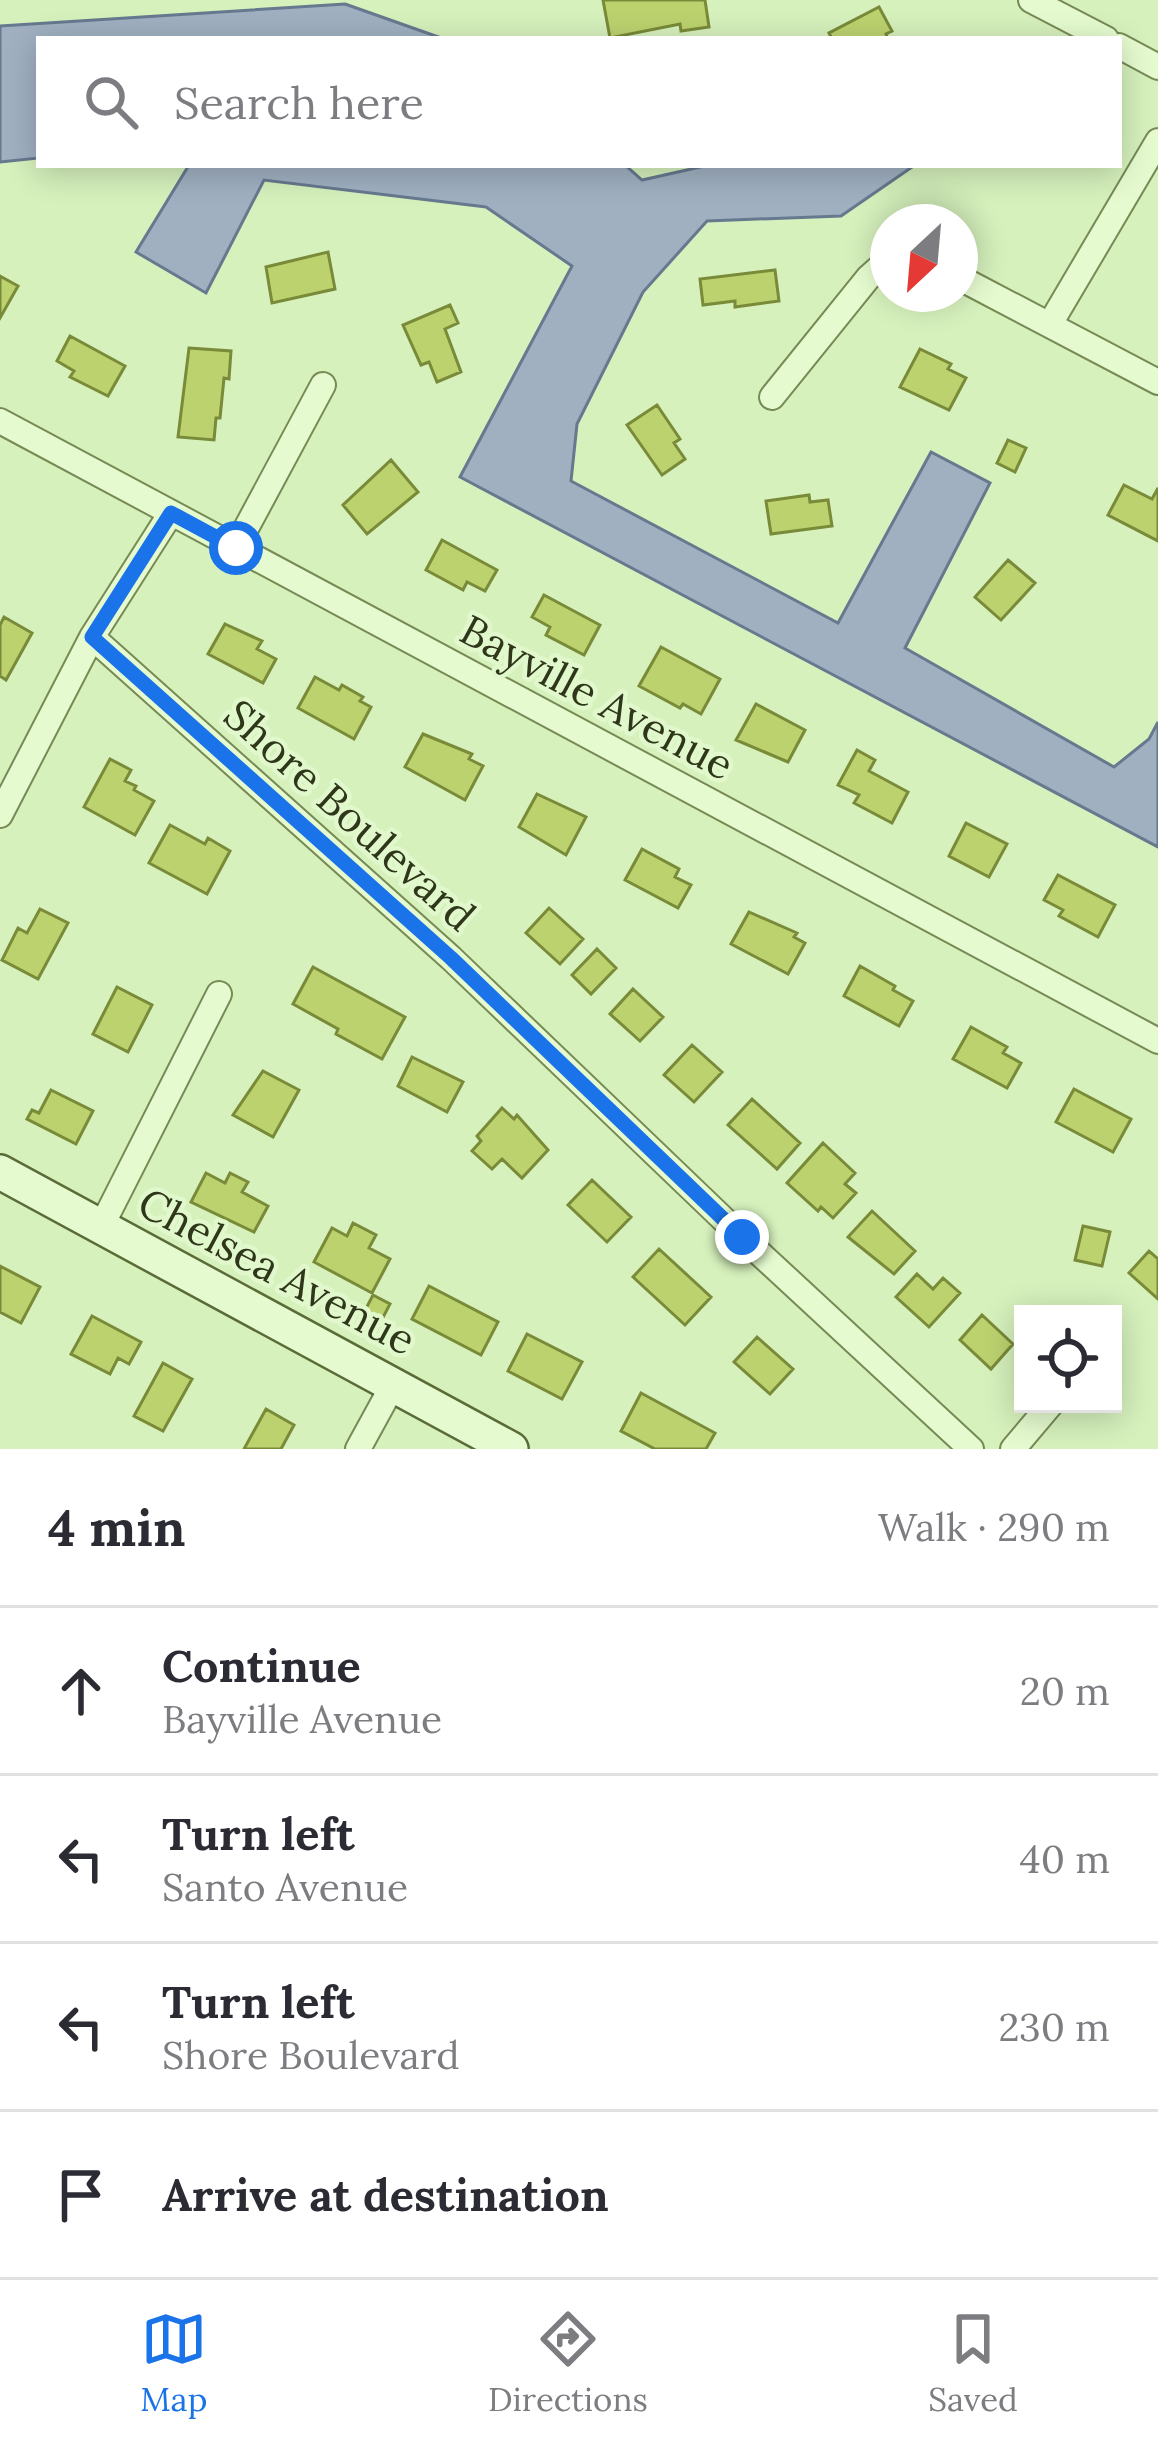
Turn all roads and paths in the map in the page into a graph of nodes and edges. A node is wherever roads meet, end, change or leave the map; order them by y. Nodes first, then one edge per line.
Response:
1 (1033, 1) edge
2 (1100, 36) edge
3 (1122, 48) edge
4 (1158, 67) edge
5 (1158, 141) edge
6 (870, 276) edge
7 (978, 287) edge
8 (1050, 325) junction
9 (1158, 382) edge
10 (323, 386) dead end
11 (772, 397) dead end
12 (0, 421) edge
13 (171, 513) junction
14 (236, 548) junction
15 (92, 637) junction
16 (0, 815) edge
17 (219, 994) dead end
18 (1158, 1041) edge
19 (0, 1172) edge
20 (101, 1227) junction
21 (393, 1385) junction
22 (1043, 1413) edge
23 (358, 1449) edge
24 (512, 1449) edge
25 (971, 1449) edge
26 (1013, 1449) edge

1 - 2 street
3 - 4 street
5 - 8 street
6 - 11 street
7 - 8 street
8 - 9 street
10 - 14 street
12 - 13 street, Bayville Avenue
13 - 14 street, Bayville Avenue
13 - 15 street
14 - 18 street, Bayville Avenue
15 - 16 street
15 - 25 street, Shore Boulevard
17 - 20 street
19 - 20 main road, Chelsea Avenue
20 - 21 main road, Chelsea Avenue
21 - 23 street
21 - 24 main road, Chelsea Avenue
22 - 26 street

